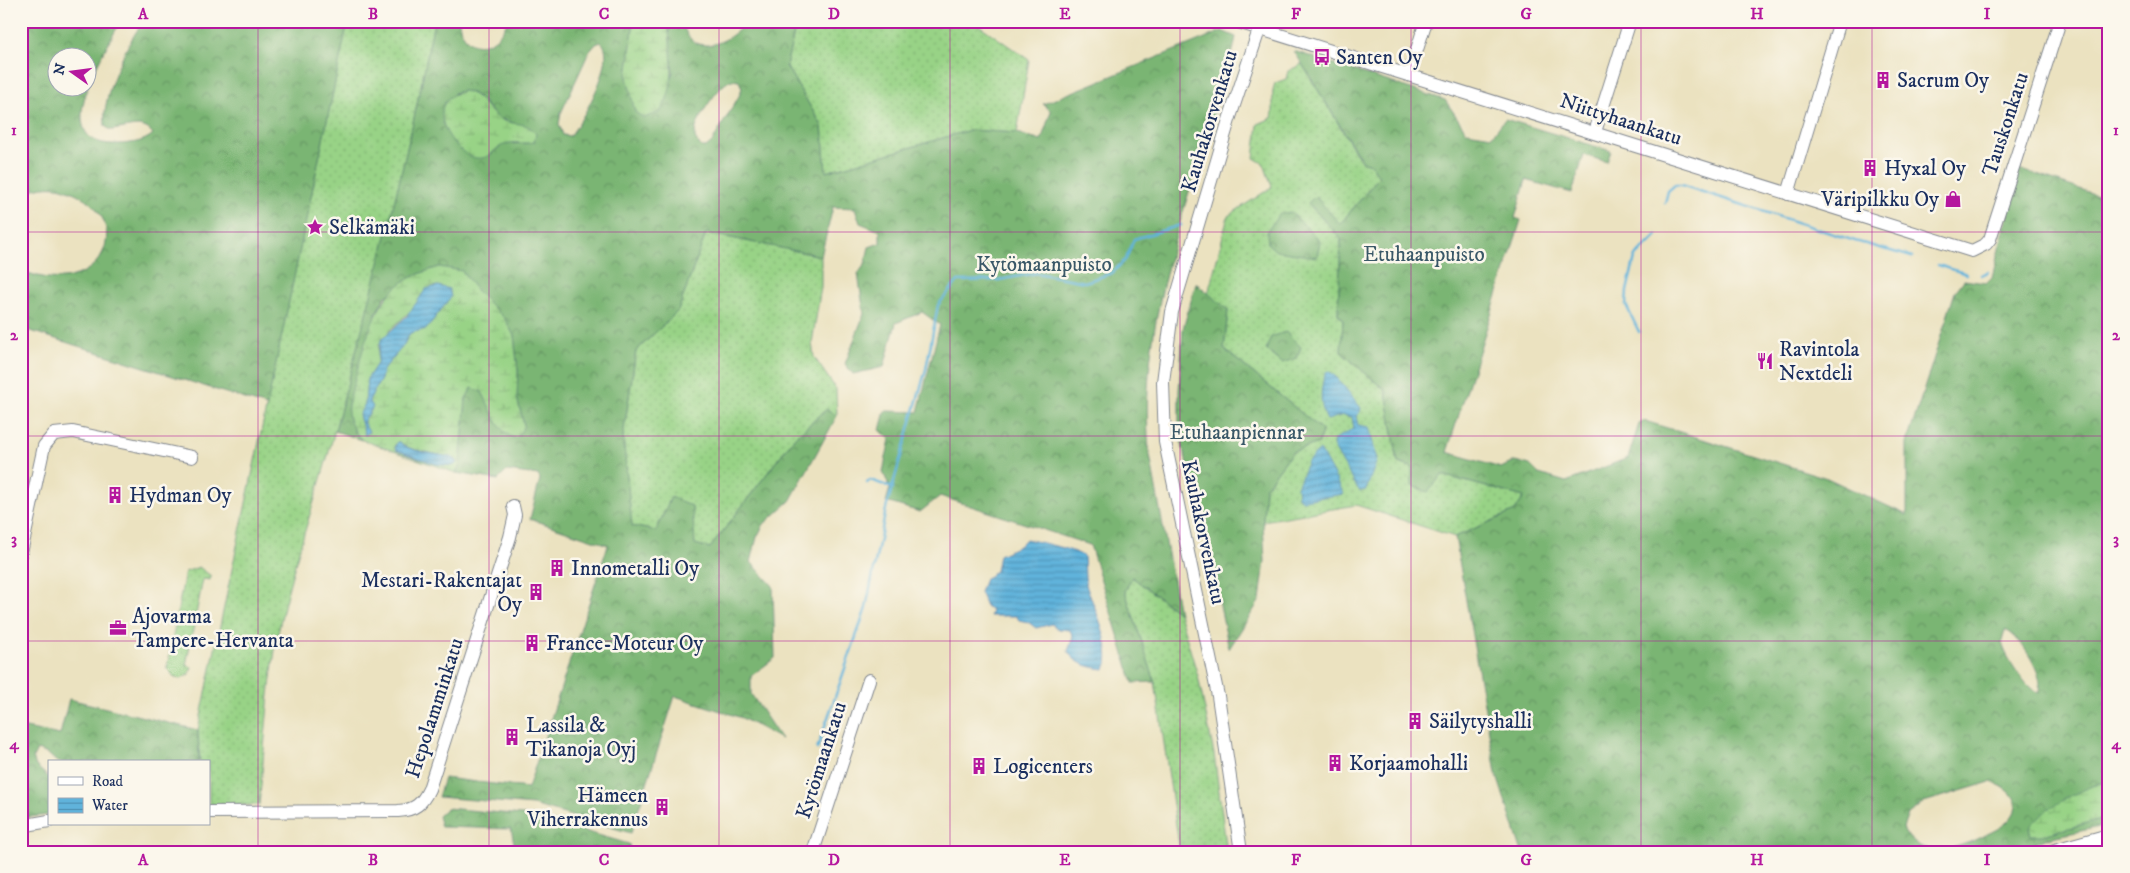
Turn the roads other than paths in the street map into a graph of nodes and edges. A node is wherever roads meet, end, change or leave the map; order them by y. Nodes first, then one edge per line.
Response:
1 (1235, 21) edge
2 (1426, 21) edge
3 (1630, 21) edge
4 (1840, 21) edge
5 (2060, 21) edge
6 (1261, 25) edge
7 (1409, 74) junction
8 (1595, 132) junction
9 (1788, 194) junction
10 (1990, 239) joint
11 (192, 457) dead end
12 (513, 506) dead end
13 (21, 553) edge
14 (868, 680) dead end
15 (210, 812) edge
16 (48, 821) edge
17 (21, 826) edge
18 (2109, 837) edge
19 (813, 852) edge
20 (1241, 852) edge
21 (2055, 852) edge

1 - 6 street, Niittyhaankatu
2 - 7 street
3 - 8 street
4 - 9 street
5 - 10 street, Tauskonkatu
6 - 7 street, Niittyhaankatu
6 - 20 street, Kauhakorvenkatu
7 - 8 street, Niittyhaankatu
8 - 9 street, Niittyhaankatu
9 - 10 street, Niittyhaankatu
11 - 13 street
12 - 15 street, Hepolamminkatu
14 - 19 street, Kytömaankatu
16 - 17 street
18 - 21 main road

